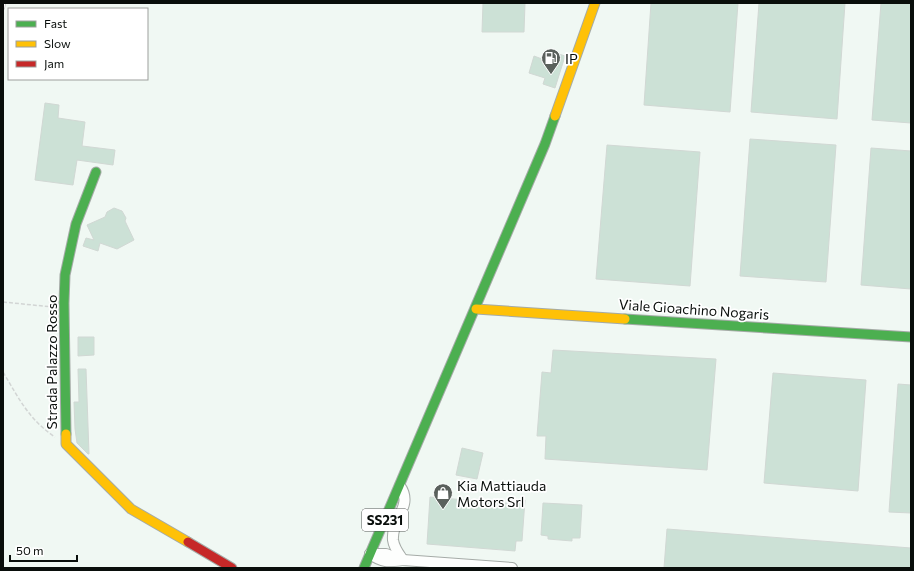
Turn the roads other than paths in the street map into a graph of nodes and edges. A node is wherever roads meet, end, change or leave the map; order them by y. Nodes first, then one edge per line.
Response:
1 (595, 3) edge
2 (96, 172) dead end
3 (476, 309) junction
4 (911, 337) edge
5 (400, 486) junction
6 (370, 554) junction
7 (403, 560) junction
8 (232, 568) edge
9 (364, 568) edge
10 (386, 568) edge
11 (512, 568) edge

1 - 3 street
2 - 8 street, Strada Palazzo Rosso
3 - 4 street, Viale Gioachino Nogaris
3 - 5 street
5 - 6 street, SS231
5 - 7 street
6 - 7 street
6 - 9 street, SS231
7 - 10 street
7 - 11 street

